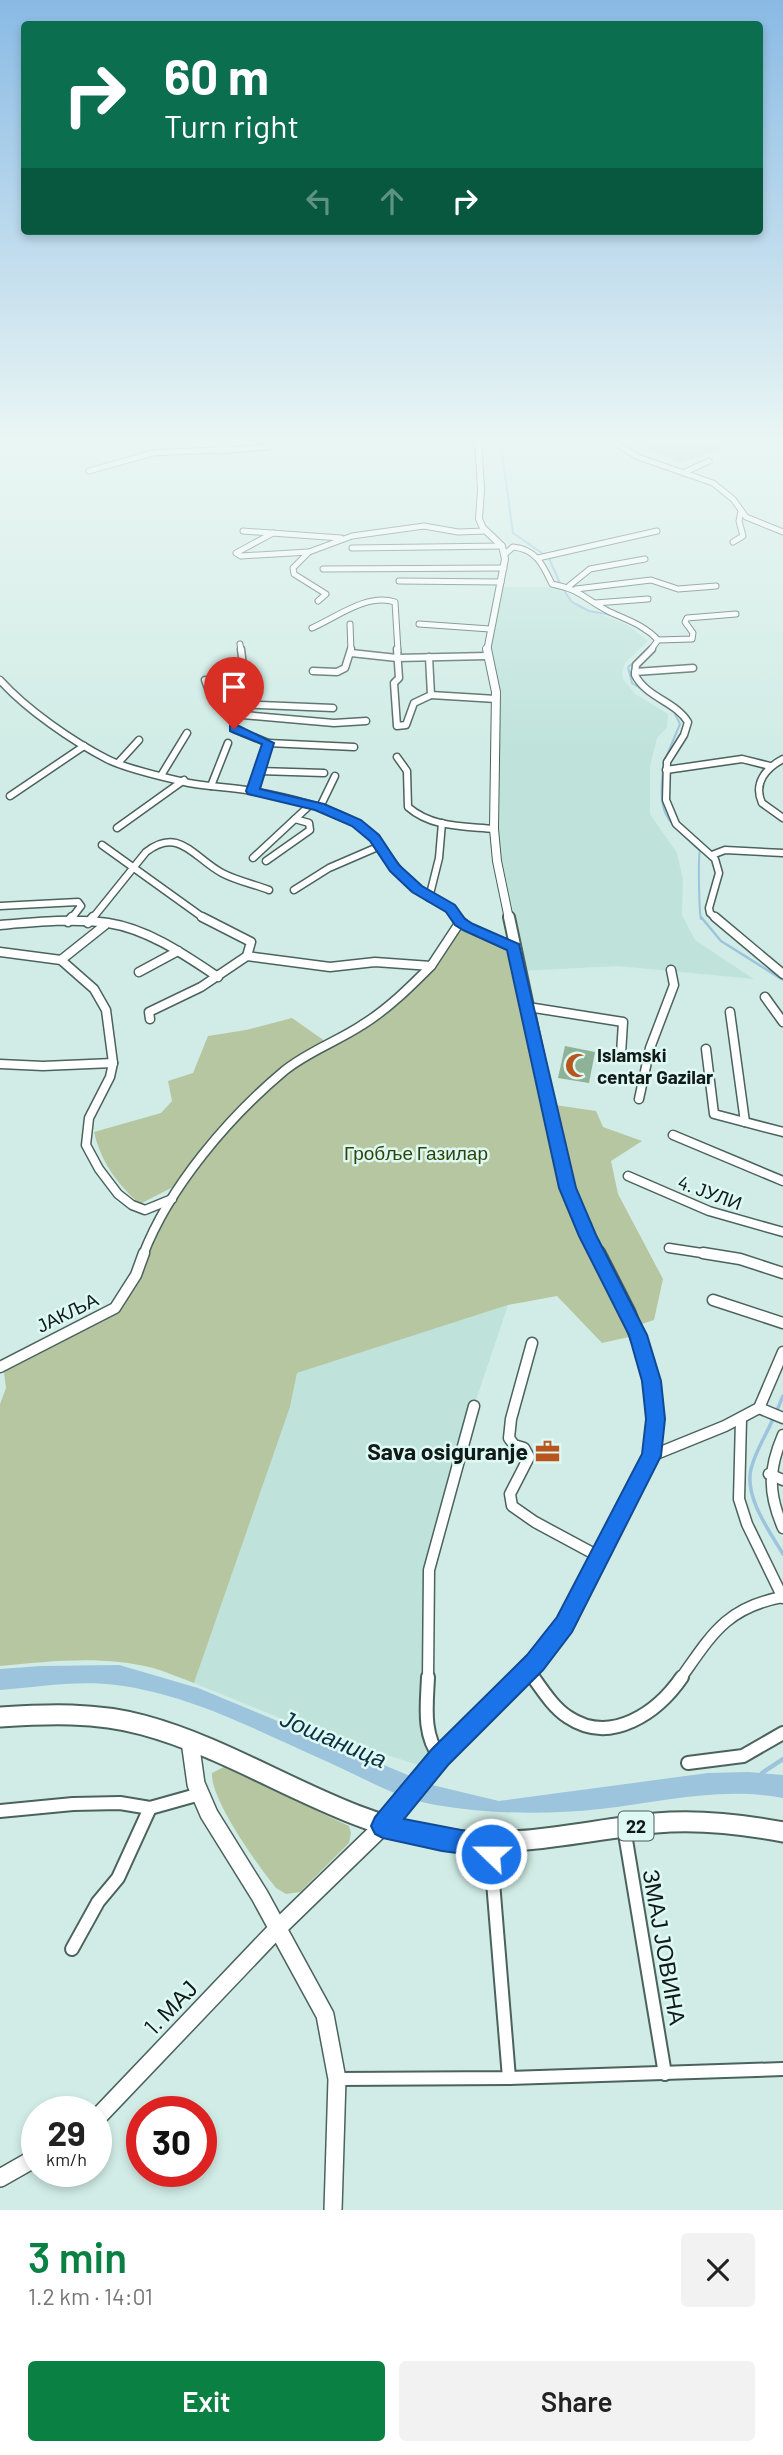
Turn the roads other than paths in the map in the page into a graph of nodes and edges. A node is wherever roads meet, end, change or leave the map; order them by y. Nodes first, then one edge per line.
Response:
1 (257, 541) edge
2 (338, 541) edge
3 (497, 541) edge
4 (614, 541) edge
5 (502, 546) junction
6 (352, 548) dead end
7 (309, 552) junction
8 (505, 554) junction
9 (538, 558) junction
10 (645, 559) dead end
11 (504, 568) junction
12 (323, 569) dead end
13 (399, 581) dead end
14 (501, 582) junction
15 (716, 586) dead end
16 (570, 587) junction
17 (648, 598) dead end
18 (318, 601) dead end
19 (595, 603) junction
20 (736, 614) dead end
21 (350, 624) dead end
22 (419, 624) dead end
23 (312, 628) dead end
24 (490, 629) junction
25 (658, 639) junction
26 (240, 644) dead end
27 (351, 653) junction
28 (487, 656) junction
29 (429, 657) junction
30 (397, 658) junction
31 (693, 668) dead end
32 (313, 671) dead end
33 (635, 672) junction
34 (0, 680) edge
35 (205, 680) dead end
36 (240, 690) junction
37 (431, 695) junction
38 (496, 699) junction
39 (232, 704) junction
40 (333, 708) dead end
41 (232, 714) junction
42 (366, 721) dead end
43 (187, 733) dead end
44 (139, 740) dead end
45 (228, 743) dead end
46 (268, 743) junction
47 (85, 747) junction
48 (354, 747) dead end
49 (397, 757) dead end
50 (783, 759) edge
51 (118, 763) junction
52 (770, 766) junction
53 (259, 771) junction
54 (666, 771) junction
55 (324, 773) dead end
56 (162, 774) junction
57 (335, 776) dead end
58 (184, 780) junction
59 (211, 786) junction
60 (253, 791) junction
61 (10, 796) dead end
62 (310, 805) junction
63 (320, 807) junction
64 (781, 816) edge
65 (295, 819) junction
66 (442, 823) junction
67 (117, 828) dead end
68 (494, 829) junction
69 (102, 845) dead end
70 (380, 846) junction
71 (783, 853) edge
72 (712, 855) junction
73 (253, 858) dead end
74 (266, 861) dead end
75 (135, 866) junction
76 (269, 890) dead end
77 (293, 890) dead end
78 (429, 898) junction
79 (0, 906) edge
80 (68, 922) junction
81 (460, 922) junction
82 (88, 923) junction
83 (108, 923) junction
84 (0, 925) edge
85 (514, 948) junction
86 (178, 951) junction
87 (0, 952) edge
88 (247, 957) junction
89 (61, 960) junction
90 (430, 965) junction
91 (671, 970) dead end
92 (139, 972) dead end
93 (783, 974) edge
94 (218, 977) junction
95 (765, 997) dead end
96 (528, 1007) junction
97 (730, 1012) dead end
98 (149, 1019) dead end
99 (783, 1022) edge
100 (706, 1049) dead end
101 (621, 1054) dead end
102 (113, 1063) junction
103 (0, 1064) edge
104 (639, 1099) dead end
105 (745, 1122) junction
106 (783, 1132) edge
107 (673, 1135) dead end
108 (628, 1176) dead end
109 (783, 1181) edge
110 (172, 1199) junction
111 (783, 1233) edge
112 (669, 1248) dead end
113 (783, 1273) edge
114 (713, 1300) dead end
115 (783, 1323) edge
116 (532, 1343) dead end
117 (783, 1352) edge
118 (0, 1367) edge
119 (474, 1406) dead end
120 (762, 1409) junction
121 (783, 1418) edge
122 (741, 1419) junction
123 (783, 1435) edge
124 (651, 1456) junction
125 (769, 1474) junction
126 (783, 1480) edge
127 (783, 1528) edge
128 (600, 1558) junction
129 (783, 1597) edge
130 (528, 1669) junction
131 (0, 1717) edge
132 (783, 1733) edge
133 (190, 1741) junction
134 (435, 1763) junction
135 (688, 1763) dead end
136 (200, 1794) junction
137 (150, 1808) junction
138 (0, 1811) edge
139 (383, 1826) junction
140 (624, 1827) junction
141 (783, 1832) edge
142 (490, 1845) junction
143 (278, 1928) junction
144 (72, 1949) dead end
145 (783, 2069) edge
146 (665, 2074) junction
147 (509, 2078) junction
148 (337, 2079) junction
149 (112, 2102) edge
150 (21, 2166) edge
151 (0, 2178) edge
152 (333, 2210) edge

1 - 7 street
2 - 7 street
3 - 5 main road
4 - 9 street
5 - 6 street
5 - 8 main road
7 - 18 street
8 - 9 street
8 - 11 main road, 1. МАЈ
9 - 16 street
10 - 16 street
11 - 12 street
11 - 14 main road, 1. МАЈ
13 - 14 street
14 - 24 main road, 1. МАЈ
15 - 16 street
16 - 19 street
17 - 19 street
19 - 25 street
20 - 25 street
21 - 27 street
22 - 24 street
23 - 30 street
24 - 28 main road, 1. МАЈ
25 - 33 street
26 - 36 street
27 - 30 street
27 - 32 street
28 - 29 street
28 - 38 main road, 1. МАЈ
29 - 30 street
29 - 37 street
30 - 37 street
31 - 33 street
33 - 54 street
34 - 47 street
35 - 36 street
36 - 39 street
37 - 38 street
38 - 68 main road, 1. МАЈ
39 - 40 street
39 - 41 street
41 - 42 street
41 - 46 street
43 - 56 street
44 - 51 street
45 - 59 street
46 - 48 street
46 - 53 street
47 - 51 street
47 - 61 street
49 - 66 street
50 - 52 street
51 - 56 street
52 - 54 street
52 - 64 street
53 - 55 street
53 - 60 street
54 - 72 street
56 - 58 street
57 - 63 street
58 - 59 street
58 - 67 street
59 - 60 street
60 - 62 street
62 - 63 street
62 - 65 street
63 - 70 street
65 - 73 street
65 - 74 street
66 - 68 street
66 - 78 street
68 - 85 main road, 1. МАЈ
69 - 75 street
70 - 77 street
70 - 78 street
71 - 72 street
72 - 93 street
75 - 76 street
75 - 82 street
75 - 88 street
78 - 81 street
79 - 80 street
80 - 82 street
80 - 84 street
81 - 85 street
81 - 90 street, ЈАКЉА
82 - 83 street
83 - 86 street
83 - 89 street
85 - 96 main road, 1. МАЈ
86 - 92 street
86 - 94 street
87 - 89 street
88 - 90 street
88 - 94 street
89 - 102 street
90 - 110 street, ЈАКЉА
91 - 104 street
94 - 98 street
95 - 99 street
96 - 101 street
96 - 124 main road, 1. МАЈ
97 - 105 street
100 - 105 street
102 - 103 street
102 - 110 street
105 - 106 street
107 - 109 street, 4. ЈУЛИ
108 - 111 street, 4. ЈУЛИ
110 - 118 street, ЈАКЉА
112 - 113 street
114 - 115 street
116 - 128 street
117 - 120 street
119 - 134 street
120 - 121 street
120 - 122 street
122 - 124 street
122 - 129 street
123 - 125 street
124 - 128 main road, 1. МАЈ
125 - 126 street
125 - 127 street
128 - 130 main road, 1. МАЈ
129 - 130 street
130 - 134 main road, 1. МАЈ
131 - 133 main road, 22
132 - 135 street
133 - 136 main road
133 - 139 main road, 22
134 - 139 main road, 1. МАЈ
136 - 137 street
136 - 143 main road
137 - 138 street
137 - 144 street
139 - 142 main road, 22
139 - 143 main road, 1. МАЈ
140 - 141 main road, 22
140 - 142 main road, 22
140 - 146 street, ЗМАЈ ЈОВИНА
142 - 147 street
143 - 148 main road
143 - 149 main road, 1. МАЈ
145 - 146 street
146 - 147 street
147 - 148 street
148 - 152 main road
150 - 151 main road

